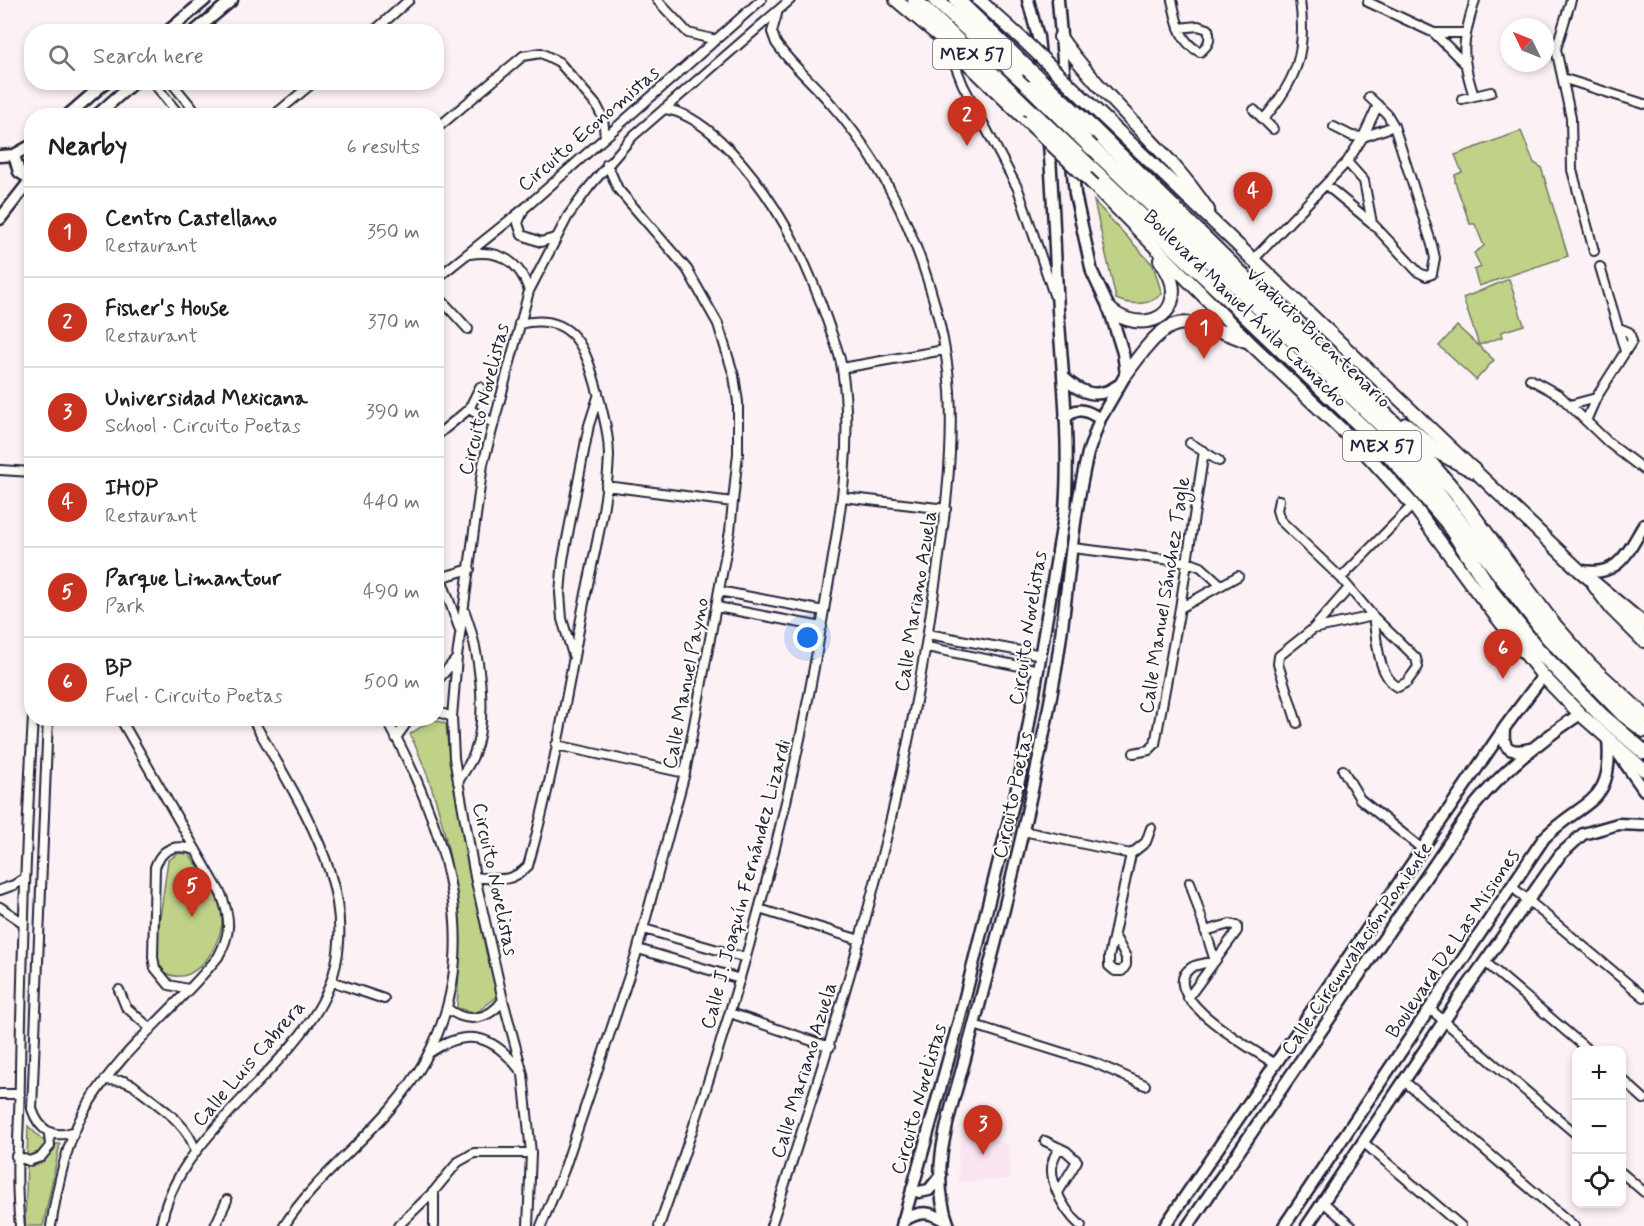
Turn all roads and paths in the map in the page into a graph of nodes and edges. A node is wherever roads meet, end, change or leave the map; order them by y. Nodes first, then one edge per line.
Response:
1 (205, 0) edge
2 (232, 0) edge
3 (409, 0) edge
4 (657, 0) edge
5 (761, 0) edge
6 (790, 0) edge
7 (896, 0) edge
8 (915, 0) edge
9 (936, 0) edge
10 (957, 0) edge
11 (979, 0) edge
12 (1028, 0) edge
13 (1058, 0) edge
14 (1172, 0) edge
15 (1300, 0) edge
16 (1475, 0) edge
17 (1570, 0) edge
18 (1368, 2) dead end
19 (778, 11) junction
20 (176, 24) edge
21 (204, 24) edge
22 (382, 24) edge
23 (1179, 28) junction
24 (1434, 33) junction
25 (1465, 33) junction
26 (1060, 37) junction
27 (716, 40) junction
28 (947, 43) junction
29 (1463, 62) junction
30 (1565, 79) junction
31 (97, 90) edge
32 (125, 90) edge
33 (159, 90) edge
34 (177, 90) edge
35 (304, 90) edge
36 (1491, 92) dead end
37 (1474, 96) junction
38 (1369, 97) dead end
39 (1462, 99) dead end
40 (1642, 104) edge
41 (1378, 105) junction
42 (76, 108) edge
43 (105, 108) edge
44 (174, 108) edge
45 (192, 108) edge
46 (283, 108) edge
47 (664, 110) junction
48 (1254, 110) dead end
49 (1644, 114) edge
50 (1029, 115) junction
51 (1263, 120) junction
52 (444, 122) edge
53 (1394, 126) junction
54 (1335, 127) dead end
55 (1273, 129) dead end
56 (1363, 136) junction
57 (605, 137) junction
58 (24, 150) edge
59 (14, 155) junction
60 (0, 156) edge
61 (1347, 162) junction
62 (607, 164) junction
63 (24, 174) edge
64 (1326, 185) junction
65 (24, 187) edge
66 (526, 207) junction
67 (0, 219) edge
68 (1372, 223) junction
69 (1221, 229) junction
70 (555, 238) junction
71 (1152, 246) junction
72 (1594, 251) dead end
73 (468, 254) junction
74 (1253, 261) junction
75 (1600, 267) dead end
76 (444, 273) edge
77 (530, 291) junction
78 (444, 303) edge
79 (1058, 307) junction
80 (1109, 308) junction
81 (519, 324) junction
82 (1619, 328) junction
83 (468, 329) dead end
84 (1250, 343) junction
85 (944, 350) junction
86 (1625, 351) junction
87 (1334, 363) junction
88 (842, 368) junction
89 (1126, 374) junction
90 (1063, 377) junction
91 (1530, 379) dead end
92 (1118, 386) junction
93 (480, 387) dead end
94 (598, 396) junction
95 (1596, 398) junction
96 (1570, 405) junction
97 (468, 410) junction
98 (1065, 418) junction
99 (1100, 419) junction
100 (1586, 421) junction
101 (493, 423) junction
102 (444, 430) edge
103 (1190, 443) dead end
104 (1204, 451) junction
105 (1219, 461) dead end
106 (0, 470) edge
107 (1473, 470) junction
108 (1644, 470) edge
109 (24, 472) edge
110 (606, 486) junction
111 (843, 497) junction
112 (1279, 500) dead end
113 (734, 502) junction
114 (1413, 505) junction
115 (946, 509) junction
116 (1644, 525) edge
117 (1073, 548) junction
118 (1188, 562) junction
119 (470, 569) junction
120 (1579, 570) junction
121 (1238, 576) dead end
122 (444, 577) edge
123 (1341, 578) junction
124 (444, 580) edge
125 (1221, 585) junction
126 (1595, 585) junction
127 (1349, 588) junction
128 (719, 591) junction
129 (717, 608) junction
130 (1180, 608) junction
131 (464, 610) junction
132 (824, 611) junction
133 (1373, 616) junction
134 (1644, 624) edge
135 (822, 627) junction
136 (1313, 629) junction
137 (460, 631) junction
138 (928, 634) junction
139 (1644, 640) edge
140 (927, 647) junction
141 (1042, 655) junction
142 (457, 657) junction
143 (574, 658) junction
144 (1039, 670) junction
145 (444, 672) edge
146 (1543, 676) junction
147 (444, 714) edge
148 (1580, 714) junction
149 (1644, 716) edge
150 (452, 717) junction
151 (1297, 723) dead end
152 (33, 726) edge
153 (48, 726) edge
154 (125, 726) edge
155 (256, 726) edge
156 (390, 726) edge
157 (404, 726) edge
158 (1504, 727) junction
159 (1644, 730) edge
160 (396, 738) junction
161 (1608, 739) junction
162 (556, 745) junction
163 (1531, 749) junction
164 (1644, 752) edge
165 (1134, 753) dead end
166 (1344, 770) dead end
167 (1644, 770) edge
168 (685, 773) junction
169 (458, 782) junction
170 (1644, 790) edge
171 (1570, 818) junction
172 (1644, 825) edge
173 (1151, 828) dead end
174 (1023, 831) junction
175 (1583, 834) junction
176 (1421, 848) junction
177 (196, 850) junction
178 (1131, 854) junction
179 (475, 877) junction
180 (23, 879) junction
181 (1190, 882) dead end
182 (1511, 886) junction
183 (0, 890) edge
184 (1528, 897) junction
185 (0, 907) edge
186 (759, 909) junction
187 (22, 922) junction
188 (644, 929) junction
189 (1205, 931) junction
190 (1115, 937) junction
191 (860, 940) junction
192 (638, 949) junction
193 (746, 958) junction
194 (1215, 961) junction
195 (1485, 962) junction
196 (740, 979) junction
197 (332, 981) junction
198 (188, 989) junction
199 (119, 990) dead end
200 (1644, 997) edge
201 (1188, 998) junction
202 (384, 999) dead end
203 (503, 1000) junction
204 (447, 1008) junction
205 (1430, 1009) junction
206 (730, 1013) junction
207 (1444, 1020) junction
208 (974, 1025) junction
209 (151, 1029) junction
210 (1297, 1031) junction
211 (1315, 1042) junction
212 (1583, 1046) edge
213 (830, 1047) junction
214 (429, 1053) junction
215 (1275, 1064) junction
216 (523, 1074) junction
217 (106, 1080) junction
218 (1404, 1081) junction
219 (1626, 1083) edge
220 (1145, 1085) dead end
221 (0, 1094) edge
222 (20, 1094) junction
223 (1644, 1099) edge
224 (75, 1131) junction
225 (1572, 1131) edge
226 (49, 1134) junction
227 (1045, 1141) dead end
228 (1364, 1143) junction
229 (1060, 1148) junction
230 (195, 1150) junction
231 (531, 1153) junction
232 (16, 1156) junction
233 (941, 1175) junction
234 (1626, 1176) edge
235 (912, 1189) junction
236 (434, 1191) junction
237 (1059, 1191) junction
238 (1644, 1192) edge
239 (227, 1200) dead end
240 (1323, 1202) junction
241 (163, 1224) edge
242 (902, 1224) edge
243 (948, 1224) edge
244 (20, 1226) edge
245 (51, 1226) edge
246 (214, 1226) edge
247 (284, 1226) edge
248 (398, 1226) edge
249 (434, 1226) edge
250 (528, 1226) edge
251 (541, 1226) edge
252 (659, 1226) edge
253 (771, 1226) edge
254 (1081, 1226) edge
255 (1166, 1226) edge
256 (1188, 1226) edge
257 (1284, 1226) edge
258 (1307, 1226) edge
259 (1351, 1226) edge
260 (1461, 1226) edge
261 (1574, 1226) edge

1 - 20 main road
2 - 21 main road
3 - 22 street
4 - 27 street
5 - 27 street, Circuito Economistas
6 - 19 street, Circuito Novelistas
7 - 28 main road, Boulevard Manuel Ávila Camacho
8 - 50 highway, Boulevard Manuel Ávila Camacho / MEX 57
9 - 159 highway, Viaducto Bicentenario, bridge
10 - 87 highway, Boulevard Manuel Ávila Camacho / MEX 57, bridge
11 - 69 main road, Boulevard Manuel Ávila Camacho, bridge
12 - 79 main road
13 - 26 main road
14 - 23 street
15 - 51 street
16 - 25 street
17 - 30 street
18 - 24 street
19 - 47 street, Circuito Novelistas
19 - 85 street, Calle Mariano Azuela
23 - 23 street
24 - 25 street
24 - 29 street
25 - 29 street
26 - 69 main road
26 - 80 main road
27 - 57 street, Circuito Economistas
28 - 50 main road, Boulevard Manuel Ávila Camacho
28 - 79 street, Circuito Novelistas
29 - 37 street
30 - 40 street
30 - 72 street
31 - 42 main road
32 - 43 main road
33 - 44 street
34 - 45 street
35 - 46 street
36 - 37 street
37 - 39 street
38 - 41 street
40 - 49 street
41 - 53 street
41 - 56 street
47 - 62 street, Circuito Novelistas
47 - 88 street, Calle J. Joaquín Fernández Lizardi
48 - 51 street
50 - 71 main road, Boulevard Manuel Ávila Camacho, bridge
50 - 164 highway, Boulevard Manuel Ávila Camacho / MEX 57, bridge
51 - 55 street
52 - 57 street
53 - 56 street
53 - 68 street
54 - 56 street
56 - 61 street
57 - 66 street, Circuito Economistas
58 - 59 main road
59 - 60 main road
59 - 63 main road
61 - 64 street
61 - 68 street
62 - 70 street, Circuito Novelistas
62 - 113 street, Calle Manuel Payno
64 - 68 street
64 - 74 street
65 - 67 main road
66 - 70 street
66 - 73 street, Circuito Economistas
69 - 74 main road, Boulevard Manuel Ávila Camacho
70 - 77 street, Circuito Novelistas
71 - 80 main road
71 - 84 main road, Boulevard Manuel Ávila Camacho
73 - 76 street, Circuito Economistas
73 - 77 street
74 - 107 main road, Boulevard Manuel Ávila Camacho
75 - 82 street
77 - 81 street, Circuito Novelistas
78 - 83 street
79 - 90 main road, Circuito Novelistas
80 - 89 main road
81 - 94 street
81 - 101 street, Circuito Novelistas
82 - 86 street
82 - 86 street
84 - 89 main road
84 - 114 main road, Boulevard Manuel Ávila Camacho
85 - 88 street
85 - 115 street, Calle Mariano Azuela
86 - 95 street
87 - 107 highway
87 - 149 highway, Boulevard Manuel Ávila Camacho / MEX 57
88 - 111 street, Calle J. Joaquín Fernández Lizardi
89 - 92 main road, Circuito Poetas
90 - 92 main road
90 - 98 main road, Circuito Novelistas
91 - 96 street
92 - 99 main road, Circuito Poetas
93 - 97 street
94 - 110 street
94 - 143 street
95 - 96 street
95 - 100 street
96 - 100 street
97 - 101 street
97 - 102 street
98 - 99 main road
98 - 141 main road, Circuito Novelistas
99 - 117 main road, Circuito Poetas
100 - 108 street
101 - 119 street, Circuito Novelistas
103 - 104 street
104 - 105 street
104 - 118 street, Calle Manuel Sánchez Tagle
106 - 109 street
107 - 120 main road, Boulevard Manuel Ávila Camacho
110 - 113 street
110 - 143 street
111 - 115 street
111 - 132 street, Calle J. Joaquín Fernández Lizardi
112 - 123 street
113 - 128 street, Calle Manuel Payno
114 - 123 street
114 - 146 main road, Boulevard Manuel Ávila Camacho
115 - 138 street, Calle Mariano Azuela
116 - 120 main road
117 - 118 street
117 - 174 main road, Circuito Poetas
118 - 125 street
118 - 130 street, Calle Manuel Sánchez Tagle
119 - 122 street
119 - 131 street, Circuito Novelistas
120 - 126 main road, Boulevard Manuel Ávila Camacho
121 - 125 street
123 - 127 street
124 - 137 street
125 - 130 street
126 - 134 main road, Boulevard Manuel Ávila Camacho
126 - 139 highway
127 - 133 street
127 - 136 street
128 - 129 street, Calle Manuel Payno
128 - 132 street
129 - 135 street
129 - 168 street, Calle Manuel Payno
130 - 165 street, Calle Manuel Sánchez Tagle
131 - 137 street, Circuito Novelistas
131 - 169 street
132 - 135 street, Calle J. Joaquín Fernández Lizardi
133 - 133 street
133 - 136 street
135 - 186 street, Calle J. Joaquín Fernández Lizardi
136 - 151 street
137 - 142 street, Circuito Novelistas
138 - 140 street, Calle Mariano Azuela
138 - 141 street
140 - 144 street
140 - 191 street, Calle Mariano Azuela
141 - 144 main road, Circuito Novelistas
142 - 145 street
142 - 150 street, Circuito Novelistas
143 - 162 street
144 - 235 main road, Circuito Novelistas
146 - 148 main road, Boulevard Manuel Ávila Camacho
146 - 158 main road
147 - 150 street
148 - 161 main road, Boulevard Manuel Ávila Camacho
148 - 163 main road, Calle Circunvalación Poniente
150 - 169 street, Circuito Novelistas
152 - 180 street
153 - 226 street
154 - 177 street
155 - 197 street, Calle Luis Cabrera
156 - 160 street
157 - 160 street
158 - 163 main road
158 - 176 main road
160 - 204 street
161 - 167 main road, Boulevard Manuel Ávila Camacho
161 - 170 main road
161 - 171 main road, Boulevard De Las Misiones
162 - 168 street
162 - 179 street
163 - 211 main road, Calle Circunvalación Poniente
166 - 176 street
168 - 188 street, Calle Manuel Payno
169 - 179 street, Circuito Novelistas
171 - 175 main road
171 - 182 main road, Boulevard De Las Misiones
172 - 175 main road, Boulevard De Las Misiones
173 - 178 street
174 - 178 street
174 - 208 main road, Circuito Poetas
175 - 184 main road, Boulevard De Las Misiones
176 - 210 main road
177 - 198 street
177 - 198 street
178 - 190 street
179 - 203 street, Circuito Novelistas
180 - 183 street
180 - 187 street
181 - 189 street
182 - 184 street
182 - 205 main road, Boulevard De Las Misiones
184 - 195 main road, Boulevard De Las Misiones
184 - 200 street
185 - 187 street
186 - 191 street
186 - 193 street, Calle J. Joaquín Fernández Lizardi
187 - 222 street
188 - 192 street, Calle Manuel Payno
188 - 193 street
189 - 194 street
189 - 194 street
190 - 190 street
191 - 213 street, Calle Mariano Azuela
192 - 196 street
192 - 251 street, Calle Manuel Payno
193 - 196 street, Calle J. Joaquín Fernández Lizardi
194 - 201 street
194 - 201 street
195 - 207 main road, Boulevard De Las Misiones
195 - 212 street
196 - 206 street, Calle J. Joaquín Fernández Lizardi
197 - 202 street
197 - 230 street, Calle Luis Cabrera
198 - 209 street
199 - 209 street
201 - 215 street
203 - 204 street
203 - 216 street, Circuito Novelistas
204 - 214 street
205 - 207 street
205 - 257 main road, Boulevard De Las Misiones
206 - 213 street
206 - 252 street, Calle J. Joaquín Fernández Lizardi
207 - 218 main road, Boulevard De Las Misiones
207 - 225 street
208 - 220 street
208 - 233 main road, Circuito Poetas
209 - 217 street
210 - 211 main road
210 - 215 main road
211 - 256 main road, Calle Circunvalación Poniente
213 - 253 street, Calle Mariano Azuela
214 - 216 street
214 - 247 street
215 - 255 main road
216 - 231 street, Circuito Novelistas
217 - 224 street
217 - 230 street
218 - 228 main road, Boulevard De Las Misiones
218 - 261 street
219 - 223 street
221 - 222 street
222 - 232 street
224 - 226 street
224 - 245 street
226 - 232 street
227 - 229 street
228 - 240 main road, Boulevard De Las Misiones
228 - 260 street
229 - 237 street
229 - 237 street
230 - 241 street, Calle Luis Cabrera
231 - 236 street
231 - 250 street, Circuito Novelistas
232 - 244 street
233 - 235 main road
233 - 243 main road, Circuito Poetas
234 - 238 street
235 - 242 main road, Circuito Novelistas
236 - 248 street
236 - 249 street
237 - 254 street
239 - 246 street
240 - 258 main road, Boulevard De Las Misiones
240 - 259 street
242 - 243 main road

